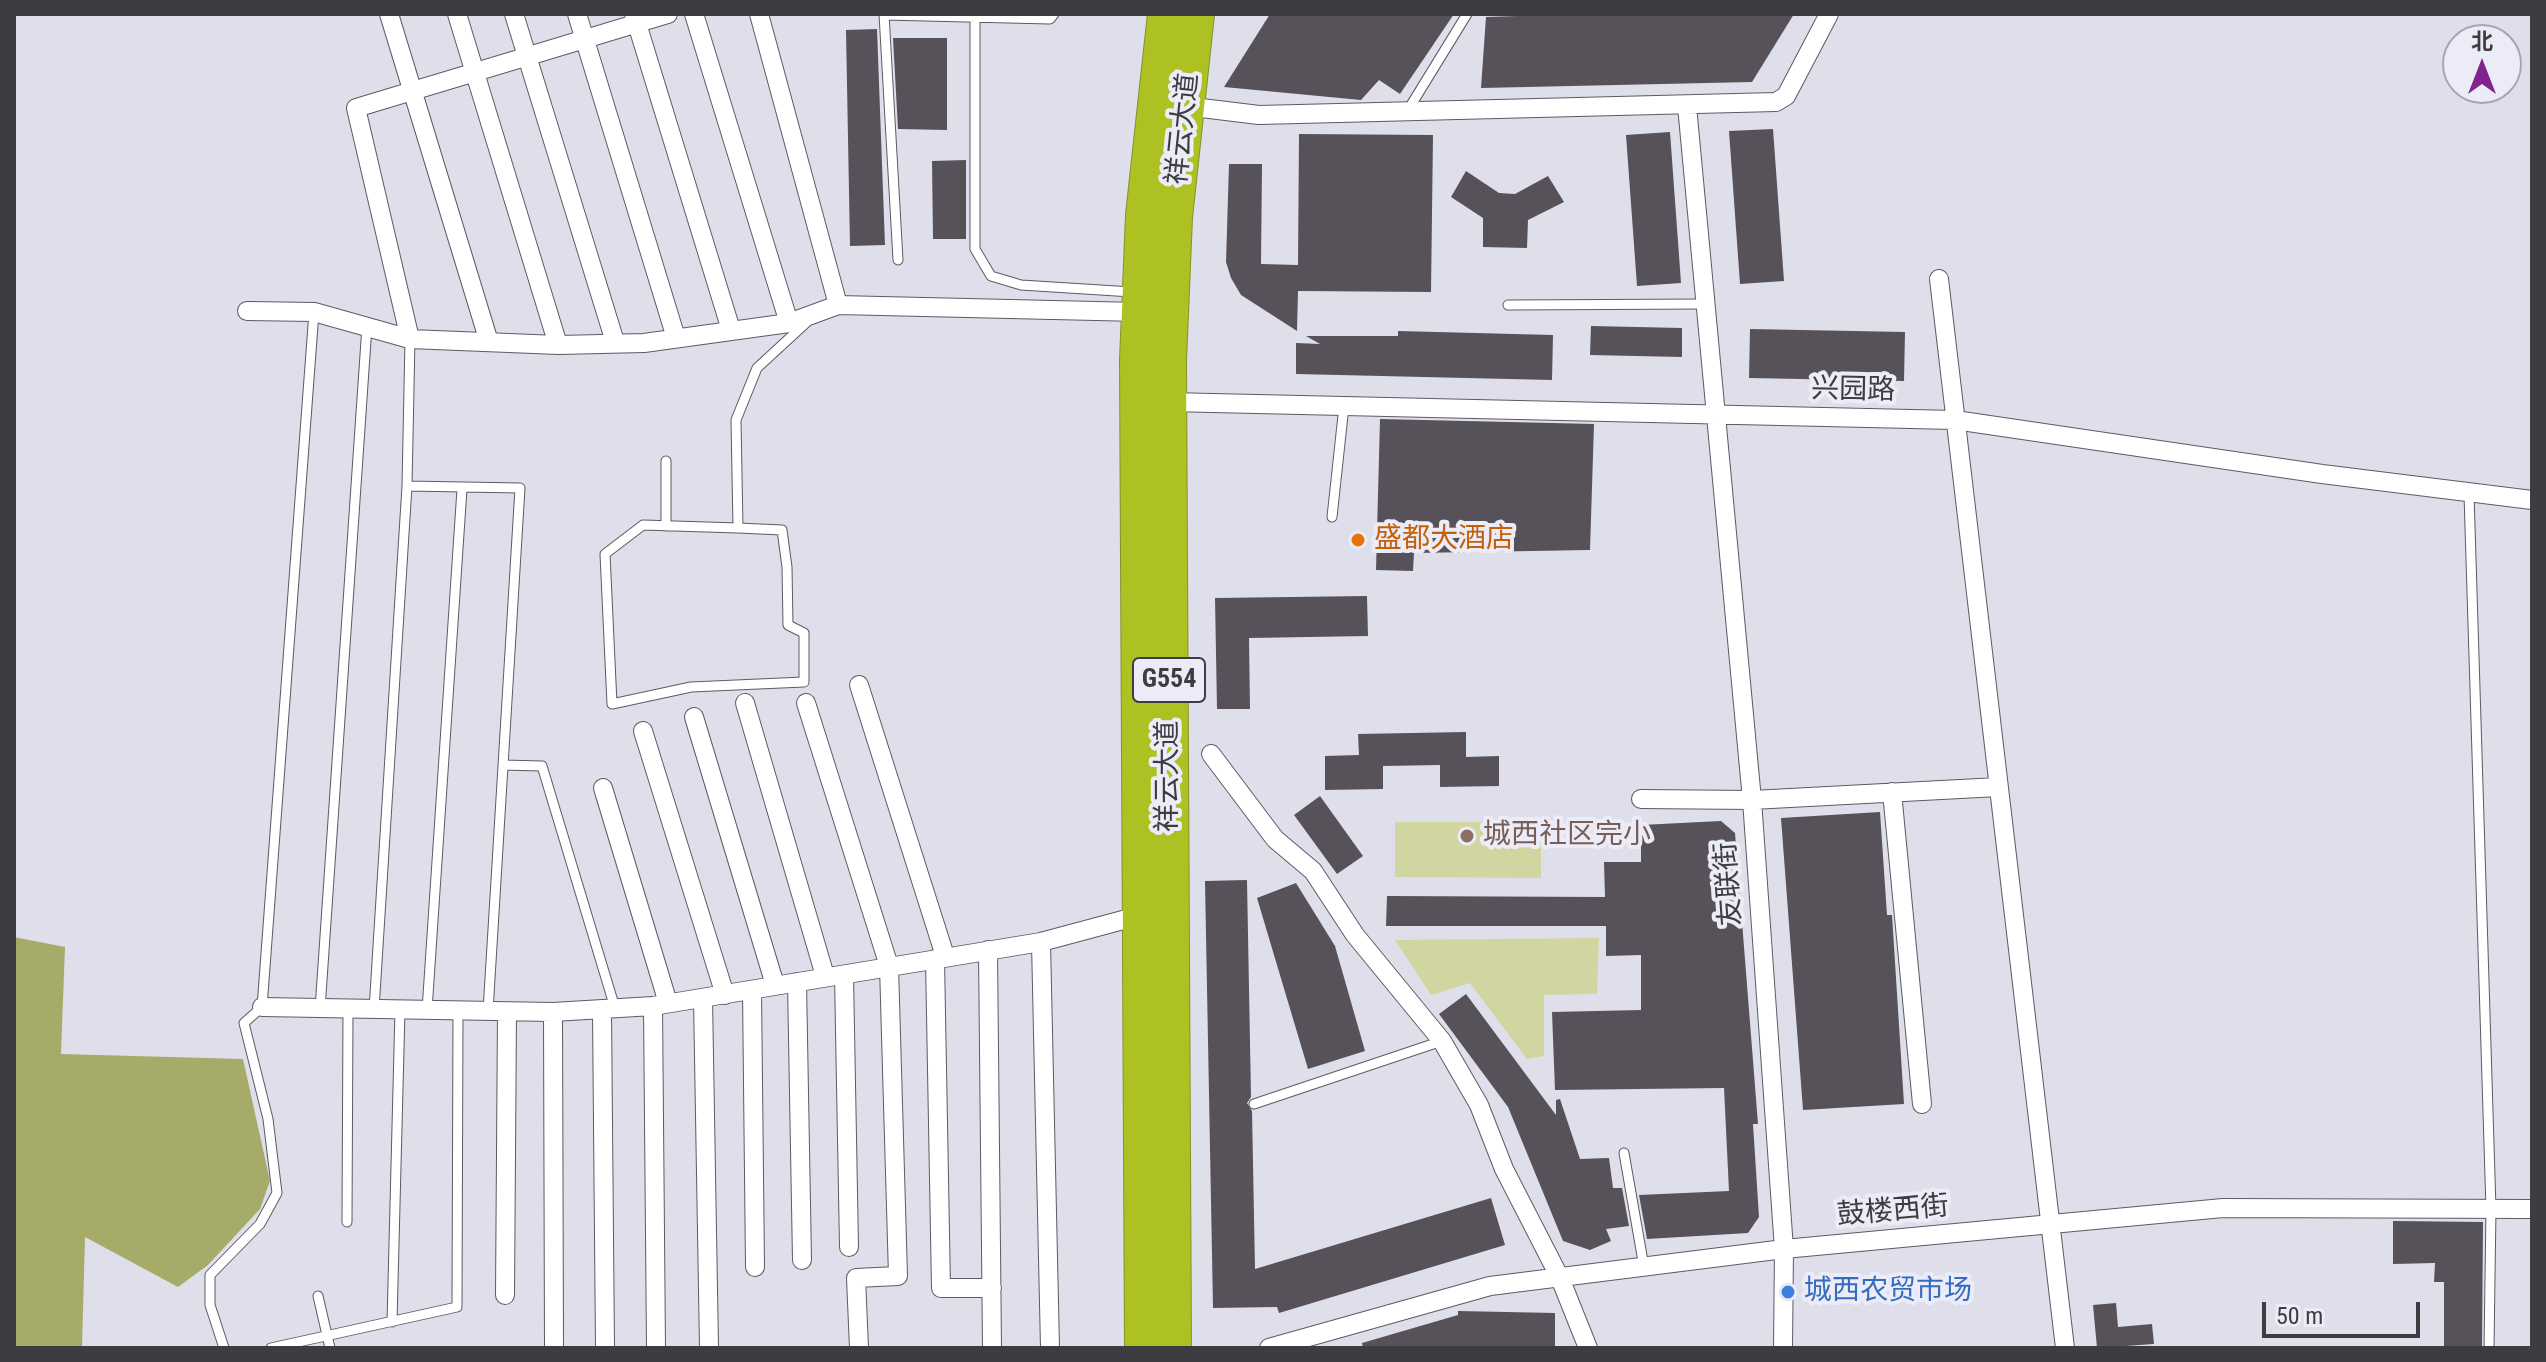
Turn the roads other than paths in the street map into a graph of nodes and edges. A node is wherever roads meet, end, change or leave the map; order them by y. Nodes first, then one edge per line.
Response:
1 (389, 14) edge
2 (457, 14) edge
3 (514, 14) edge
4 (577, 14) edge
5 (668, 14) edge
6 (694, 14) edge
7 (759, 14) edge
8 (884, 14) edge
9 (1054, 14) edge
10 (1165, 14) edge
11 (1197, 14) edge
12 (1467, 14) edge
13 (1829, 14) edge
14 (975, 18) junction
15 (636, 19) edge
16 (585, 39) junction
17 (527, 56) junction
18 (475, 72) junction
19 (412, 91) junction
20 (1185, 106) junction
21 (1687, 106) junction
22 (1406, 113) junction
23 (898, 260) dead end
24 (1939, 279) dead end
25 (1139, 302) junction
26 (1705, 304) junction
27 (838, 305) junction
28 (1508, 305) dead end
29 (247, 311) dead end
30 (314, 312) junction
31 (819, 312) junction
32 (789, 323) junction
33 (367, 325) junction
34 (731, 330) junction
35 (676, 338) junction
36 (410, 339) junction
37 (489, 342) junction
38 (615, 342) junction
39 (558, 345) junction
40 (1169, 402) junction
41 (1344, 406) junction
42 (1716, 417) junction
43 (1955, 420) junction
44 (666, 461) dead end
45 (407, 486) junction
46 (462, 489) junction
47 (2469, 494) junction
48 (2532, 500) edge
49 (1332, 517) dead end
50 (666, 526) junction
51 (738, 528) junction
52 (859, 685) dead end
53 (745, 703) dead end
54 (806, 703) dead end
55 (694, 717) dead end
56 (643, 731) dead end
57 (1211, 754) dead end
58 (503, 765) junction
59 (1998, 787) junction
60 (603, 788) dead end
61 (1892, 792) junction
62 (1641, 799) dead end
63 (1752, 800) junction
64 (1138, 916) junction
65 (1041, 942) junction
66 (988, 950) junction
67 (940, 958) junction
68 (889, 966) junction
69 (834, 976) junction
70 (797, 982) junction
71 (775, 985) junction
72 (752, 990) junction
73 (725, 995) junction
74 (703, 998) junction
75 (660, 1005) junction
76 (262, 1007) junction
77 (320, 1009) junction
78 (348, 1009) junction
79 (374, 1010) junction
80 (400, 1010) junction
81 (427, 1010) junction
82 (609, 1010) junction
83 (458, 1011) junction
84 (488, 1011) junction
85 (507, 1012) junction
86 (553, 1012) junction
87 (1442, 1041) junction
88 (1254, 1104) dead end
89 (1922, 1104) dead end
90 (1624, 1153) dead end
91 (2491, 1209) junction
92 (2532, 1209) edge
93 (347, 1222) dead end
94 (2050, 1226) junction
95 (849, 1247) dead end
96 (1784, 1249) junction
97 (802, 1260) dead end
98 (755, 1267) dead end
99 (1644, 1267) junction
100 (1560, 1278) junction
101 (992, 1288) junction
102 (505, 1295) dead end
103 (318, 1296) dead end
104 (392, 1322) junction
105 (327, 1335) junction
106 (224, 1348) edge
107 (271, 1348) edge
108 (330, 1348) edge
109 (554, 1348) edge
110 (605, 1348) edge
111 (656, 1348) edge
112 (709, 1348) edge
113 (859, 1348) edge
114 (992, 1348) edge
115 (1050, 1348) edge
116 (1142, 1348) edge
117 (1174, 1348) edge
118 (1269, 1348) edge
119 (1588, 1348) edge
120 (1783, 1348) edge
121 (2065, 1348) edge
122 (2489, 1348) edge

1 - 19 street
2 - 18 street
3 - 17 street
4 - 16 street
5 - 15 street
6 - 32 street
7 - 27 street
8 - 14 lane
8 - 23 lane
9 - 14 lane
10 - 25 highway, 祥云大道 / G554
11 - 20 highway, 祥云大道 / G554
12 - 22 lane
13 - 21 street
14 - 25 lane
15 - 16 street
15 - 34 street
16 - 17 street
16 - 35 street
17 - 18 street
17 - 38 street
18 - 19 street
18 - 39 street
19 - 36 street
19 - 37 street
20 - 22 street
20 - 40 highway, 祥云大道 / G554
21 - 22 street
21 - 26 street, 友联街
24 - 43 street
25 - 27 street
25 - 64 highway, 祥云大道 / G554
26 - 28 lane
26 - 42 street, 友联街
27 - 31 street
29 - 30 street
30 - 33 street
30 - 76 lane
31 - 32 street
31 - 51 lane
32 - 34 street
33 - 36 street
33 - 77 lane
34 - 35 street
35 - 38 street
36 - 37 street
36 - 45 lane
37 - 39 street
38 - 39 street
40 - 41 street, 兴园路
40 - 117 highway, 祥云大道 / G554
41 - 42 street, 兴园路
41 - 49 lane
42 - 43 street, 兴园路
42 - 63 street, 友联街
43 - 47 street, 兴园路
43 - 59 street
44 - 50 lane
45 - 46 lane
45 - 79 lane
46 - 58 lane
46 - 81 lane
47 - 48 street, 兴园路
47 - 91 lane
50 - 51 lane
50 - 51 lane
52 - 67 street
53 - 69 street
54 - 68 street
55 - 71 street
56 - 73 street
57 - 87 street
58 - 82 lane
58 - 84 lane
59 - 61 street
59 - 94 street
60 - 75 street
61 - 63 street
61 - 89 street
62 - 63 street
63 - 96 street, 友联街
64 - 65 street
64 - 116 highway, 祥云大道 / G554
65 - 66 street
65 - 115 street
66 - 67 street
66 - 101 street
67 - 68 street
67 - 101 street
68 - 69 street
68 - 113 street
69 - 70 street
69 - 95 street
70 - 71 street
70 - 97 street
71 - 72 street
72 - 73 street
72 - 98 street
73 - 74 street
74 - 75 street
74 - 112 street
75 - 82 street
75 - 111 street
76 - 77 street
76 - 106 lane
77 - 78 street
78 - 79 street
78 - 93 lane
79 - 80 street
80 - 81 street
80 - 104 lane
81 - 83 street
82 - 86 street
82 - 110 street
83 - 84 street
83 - 104 lane
84 - 85 street
85 - 86 street
85 - 102 street
86 - 109 street
87 - 88 lane
87 - 100 street
90 - 99 lane
91 - 92 street, 鼓楼西街
91 - 94 street, 鼓楼西街
91 - 122 lane
94 - 96 street, 鼓楼西街
94 - 121 street
96 - 99 street, 鼓楼西街
96 - 120 street, 友联街
99 - 100 street, 鼓楼西街
100 - 118 street, 鼓楼西街
100 - 119 street
101 - 114 street
103 - 105 lane
104 - 105 lane
105 - 107 lane
105 - 108 lane

